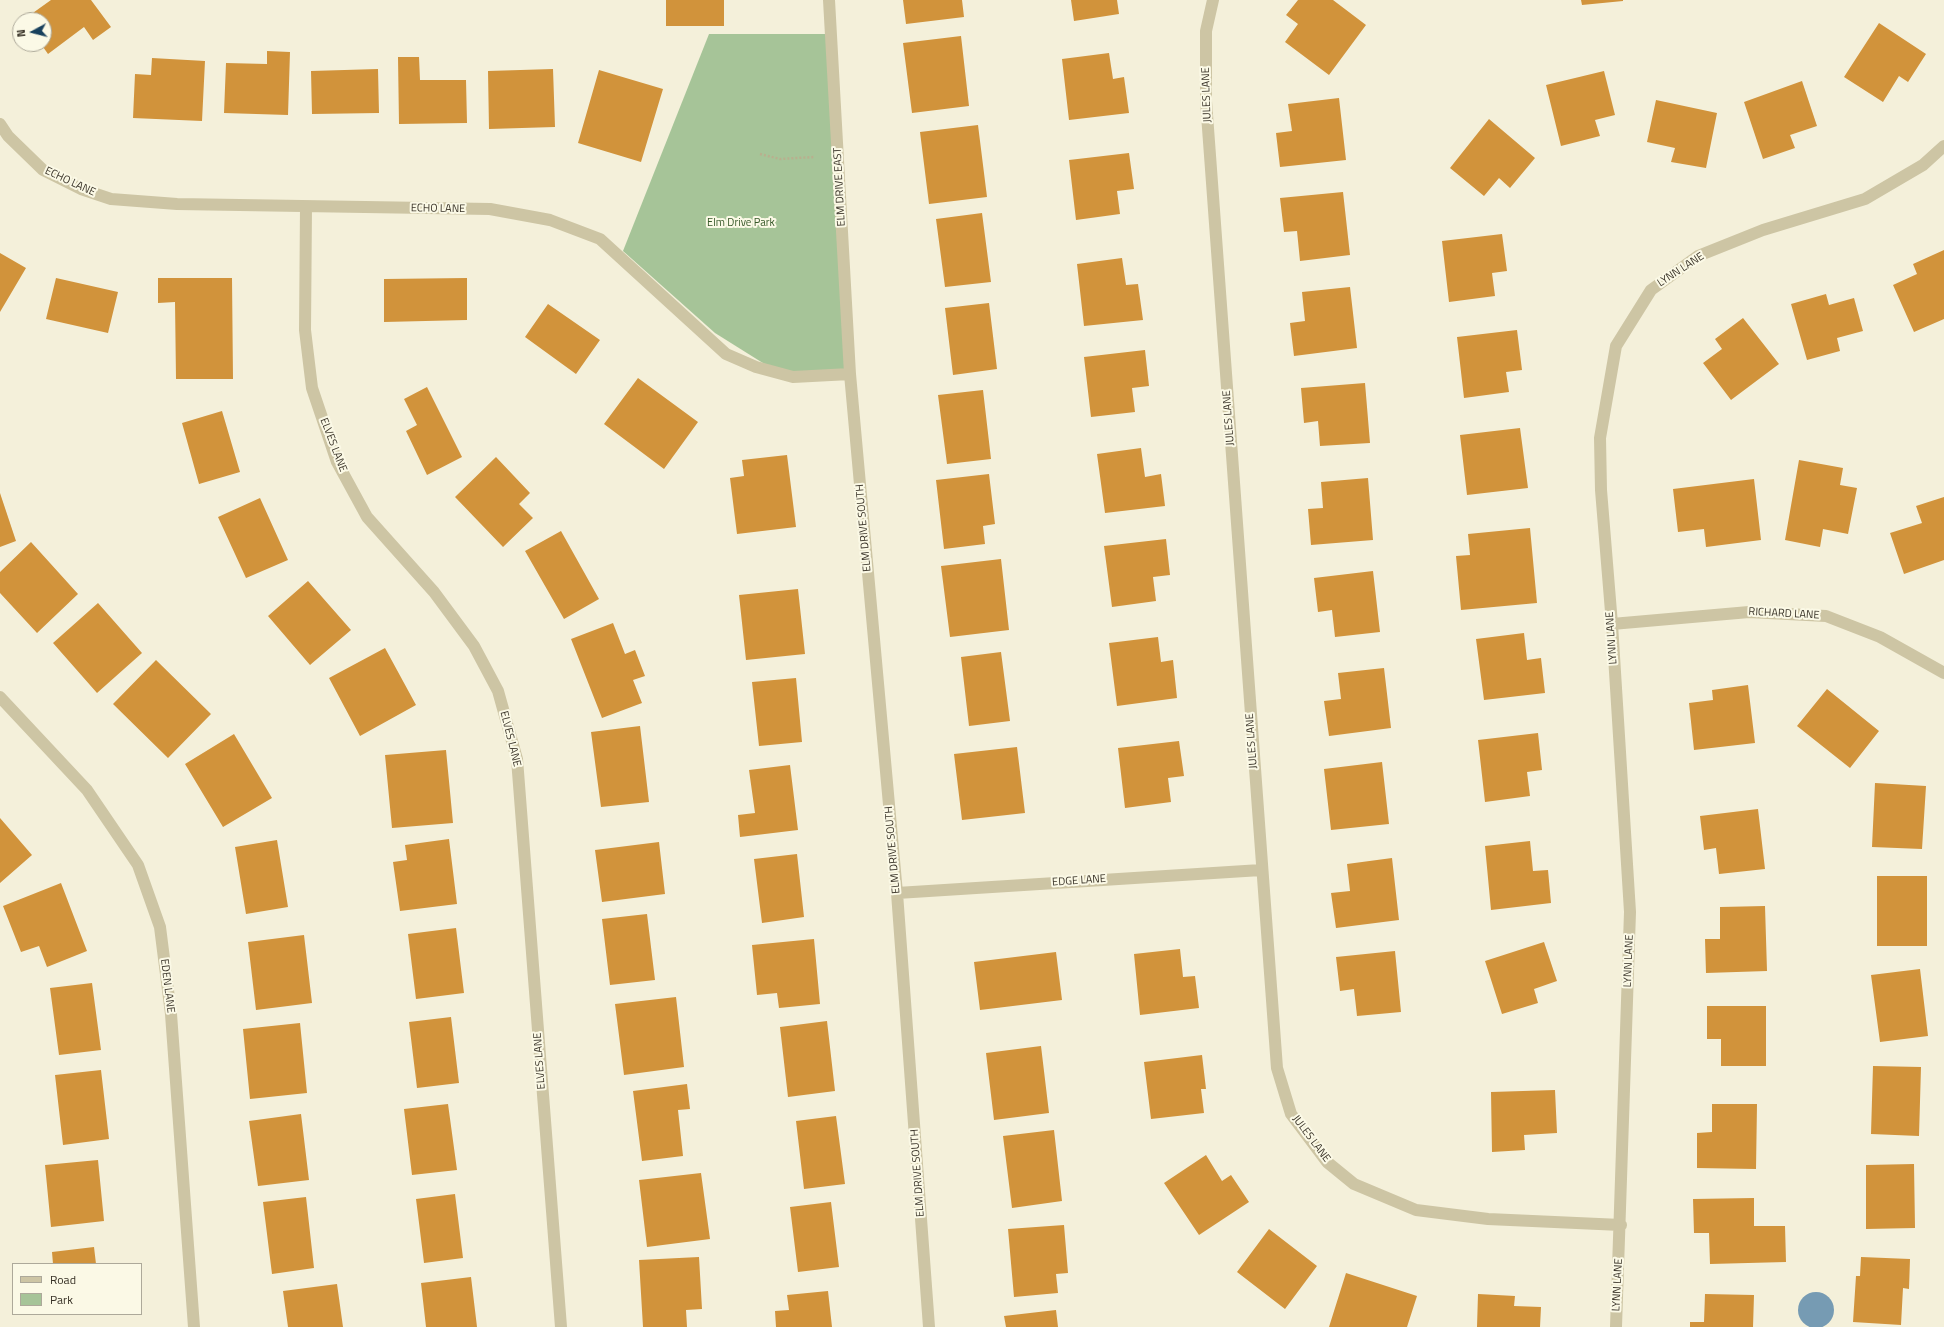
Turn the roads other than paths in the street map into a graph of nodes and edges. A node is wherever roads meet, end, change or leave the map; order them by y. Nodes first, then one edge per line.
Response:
1 (829, 0) edge
2 (1213, 0) edge
3 (0, 124) edge
4 (1944, 146) edge
5 (306, 206) junction
6 (850, 374) junction
7 (1612, 624) junction
8 (1944, 673) edge
9 (0, 697) edge
10 (1261, 870) junction
11 (897, 893) junction
12 (1621, 1225) junction
13 (194, 1327) edge
14 (561, 1327) edge
15 (929, 1327) edge
16 (1616, 1327) edge

1 - 6 street, ELM DRIVE EAST
2 - 10 street, JULES LANE
3 - 5 street, ECHO LANE
4 - 7 street, LYNN LANE
5 - 6 street, ECHO LANE
5 - 14 street, ELVES LANE
6 - 11 street, ELM DRIVE SOUTH
7 - 8 street, RICHARD LANE
7 - 12 street, LYNN LANE
9 - 13 street, EDEN LANE
10 - 11 street, EDGE LANE
10 - 12 street, JULES LANE
11 - 15 street, ELM DRIVE SOUTH
12 - 16 street, LYNN LANE

